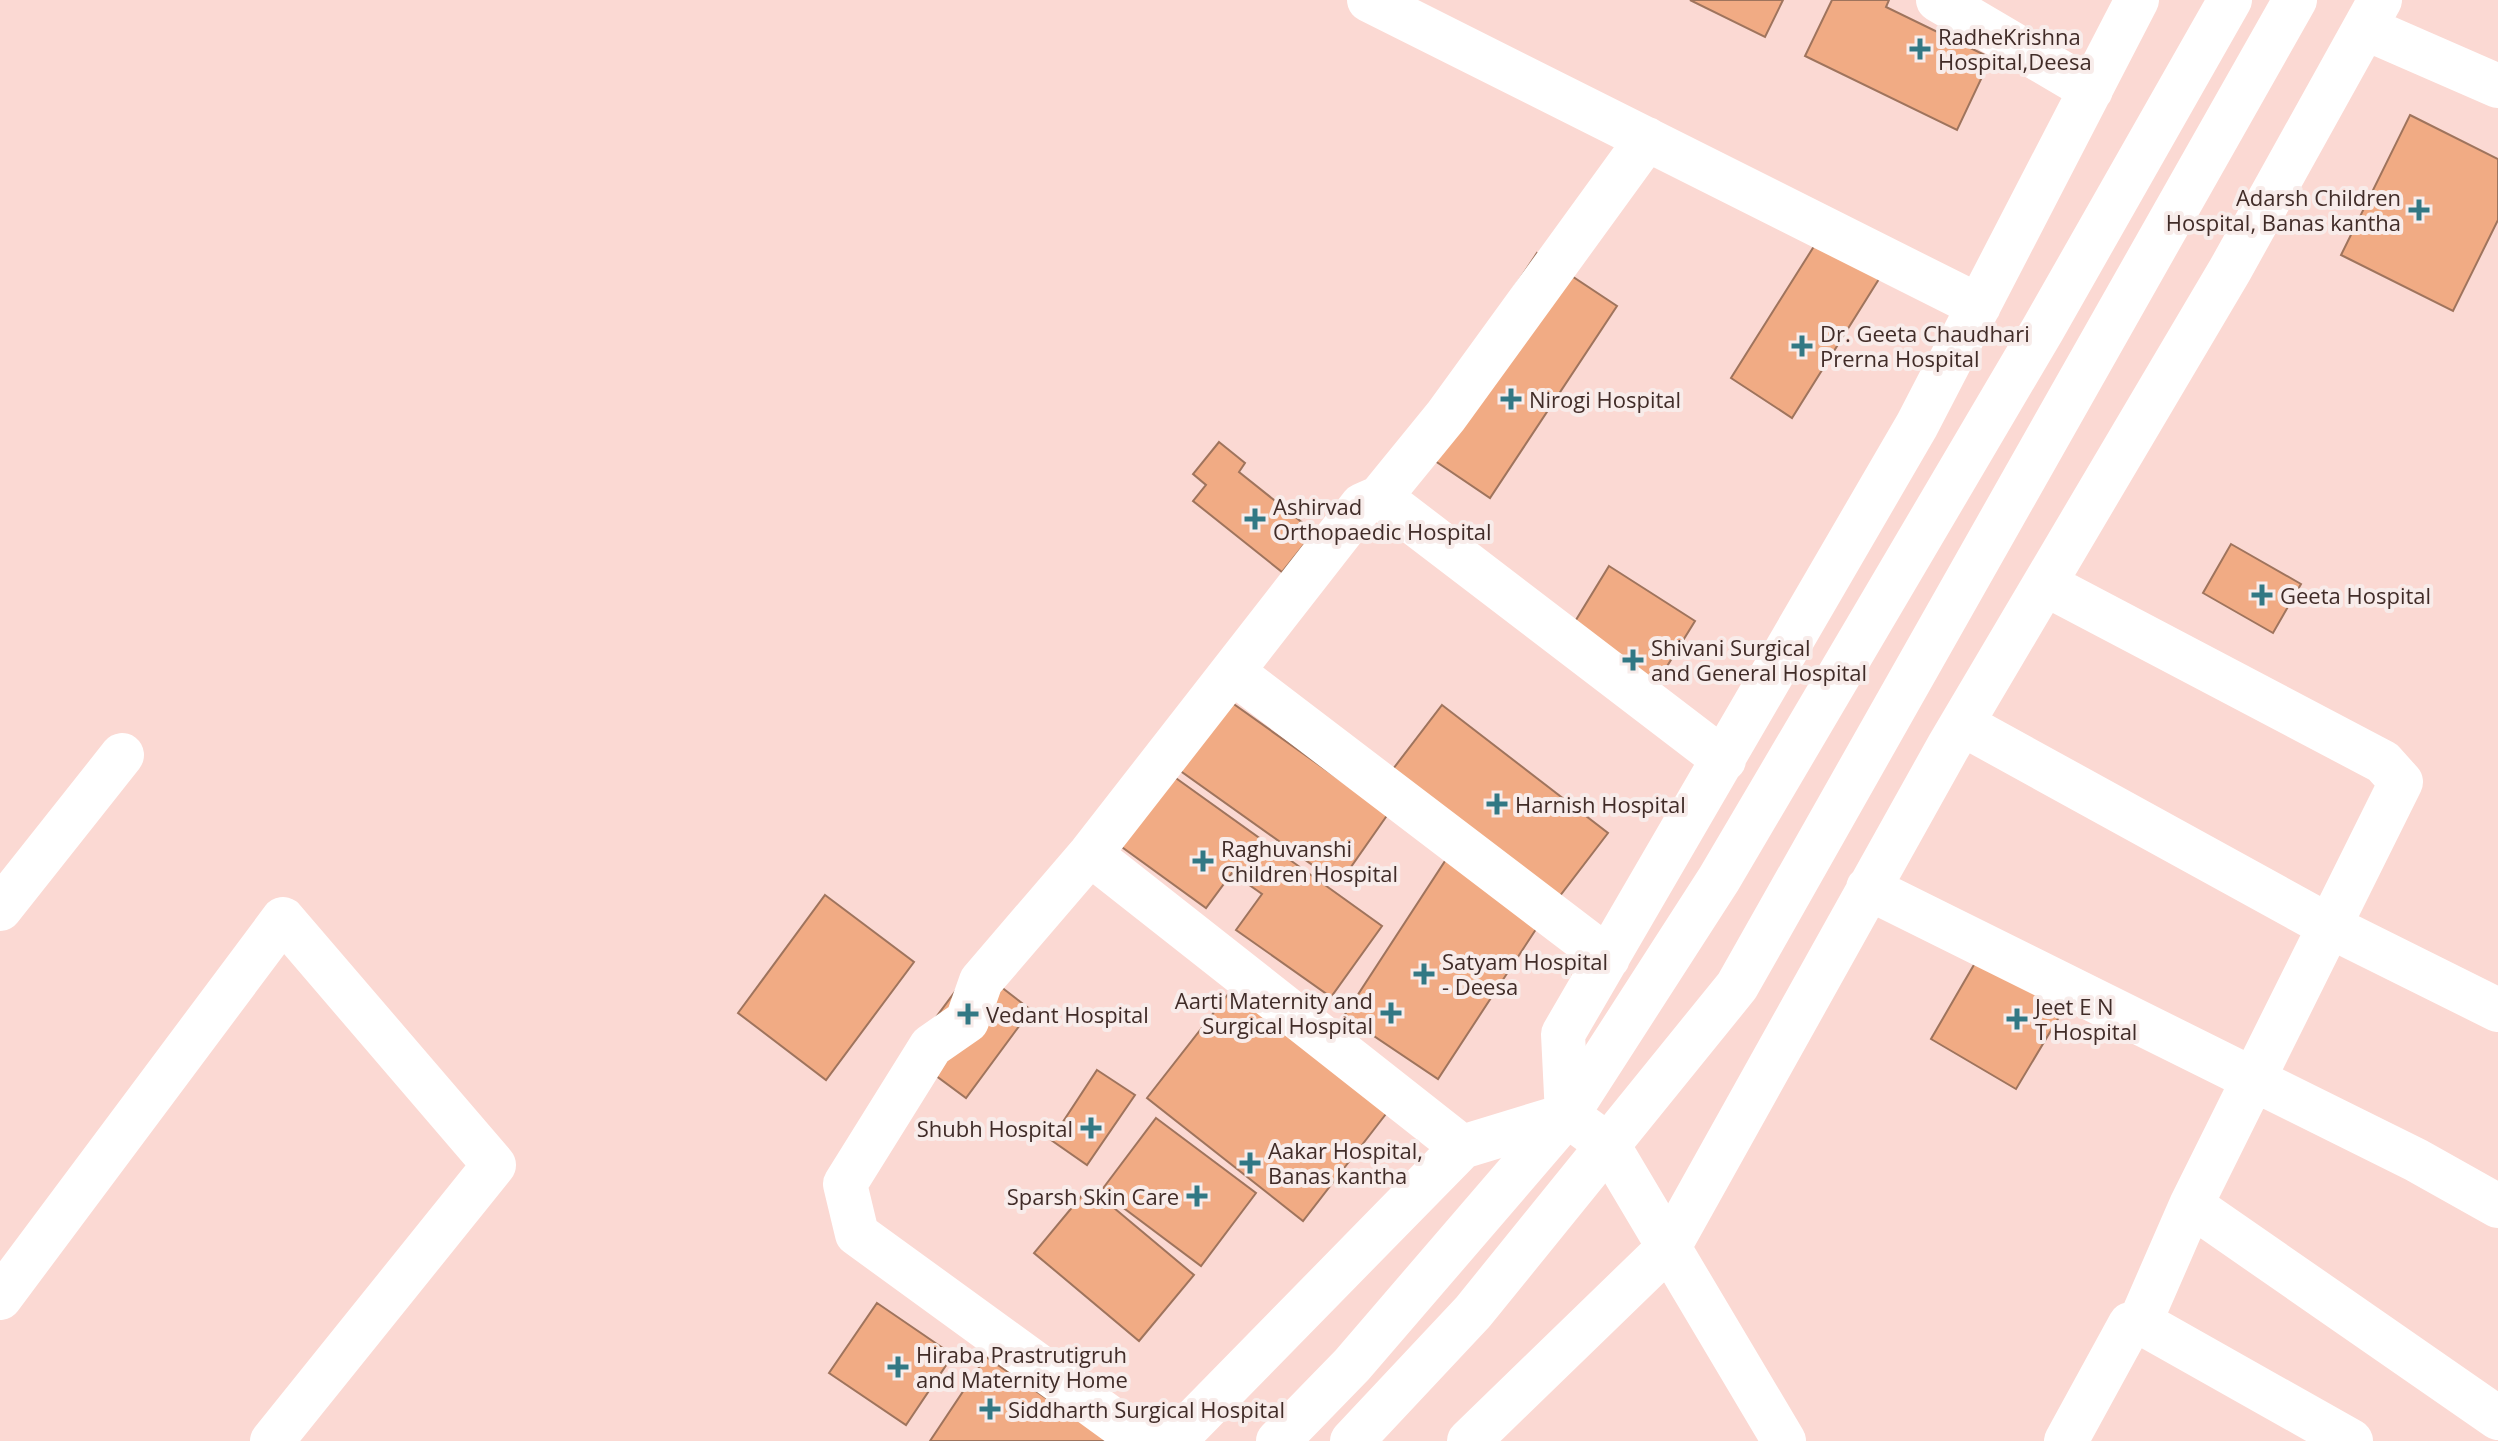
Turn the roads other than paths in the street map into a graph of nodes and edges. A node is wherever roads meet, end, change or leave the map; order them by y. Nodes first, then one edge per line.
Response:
1 (1938, 0) edge
2 (2137, 0) edge
3 (2230, 0) edge
4 (2295, 0) edge
5 (1386, 4) edge
6 (2372, 14) edge
7 (2498, 86) edge
8 (2091, 90) junction
9 (1647, 139) junction
10 (1979, 306) junction
11 (1380, 497) junction
12 (2045, 584) junction
13 (1234, 673) junction
14 (1962, 724) junction
15 (122, 755) dead end
16 (1724, 760) junction
17 (1090, 854) junction
18 (1868, 888) junction
19 (0, 909) edge
20 (2329, 926) junction
21 (1608, 958) junction
22 (2498, 1010) edge
23 (2254, 1082) junction
24 (1567, 1115) junction
25 (1608, 1145) junction
26 (1462, 1147) junction
27 (2191, 1205) junction
28 (2498, 1206) edge
29 (1669, 1247) junction
30 (0, 1298) edge
31 (2140, 1322) junction
32 (2498, 1418) edge
33 (272, 1441) edge
34 (1142, 1441) edge
35 (1174, 1441) edge
36 (1278, 1441) edge
37 (1352, 1441) edge
38 (1469, 1441) edge
39 (1784, 1441) edge
40 (2066, 1441) edge
41 (2351, 1441) edge

1 - 8 main road
2 - 8 main road
3 - 24 main road
4 - 25 main road
5 - 9 main road
6 - 7 main road
6 - 12 main road
8 - 10 main road
9 - 10 main road
9 - 11 main road
10 - 16 main road
11 - 13 main road
11 - 16 main road
12 - 14 main road
12 - 20 main road
13 - 17 main road
13 - 21 main road
14 - 18 main road
14 - 20 main road
15 - 19 main road
16 - 21 main road
17 - 26 main road
17 - 34 main road
18 - 23 main road
18 - 29 main road
20 - 22 main road
20 - 23 main road
21 - 24 main road
23 - 27 main road
23 - 28 main road
24 - 25 main road
24 - 26 main road
24 - 36 main road
25 - 29 main road
25 - 37 main road
26 - 35 main road
27 - 31 main road
27 - 32 main road
29 - 38 main road
29 - 39 main road
30 - 33 main road
31 - 40 main road
31 - 41 main road

